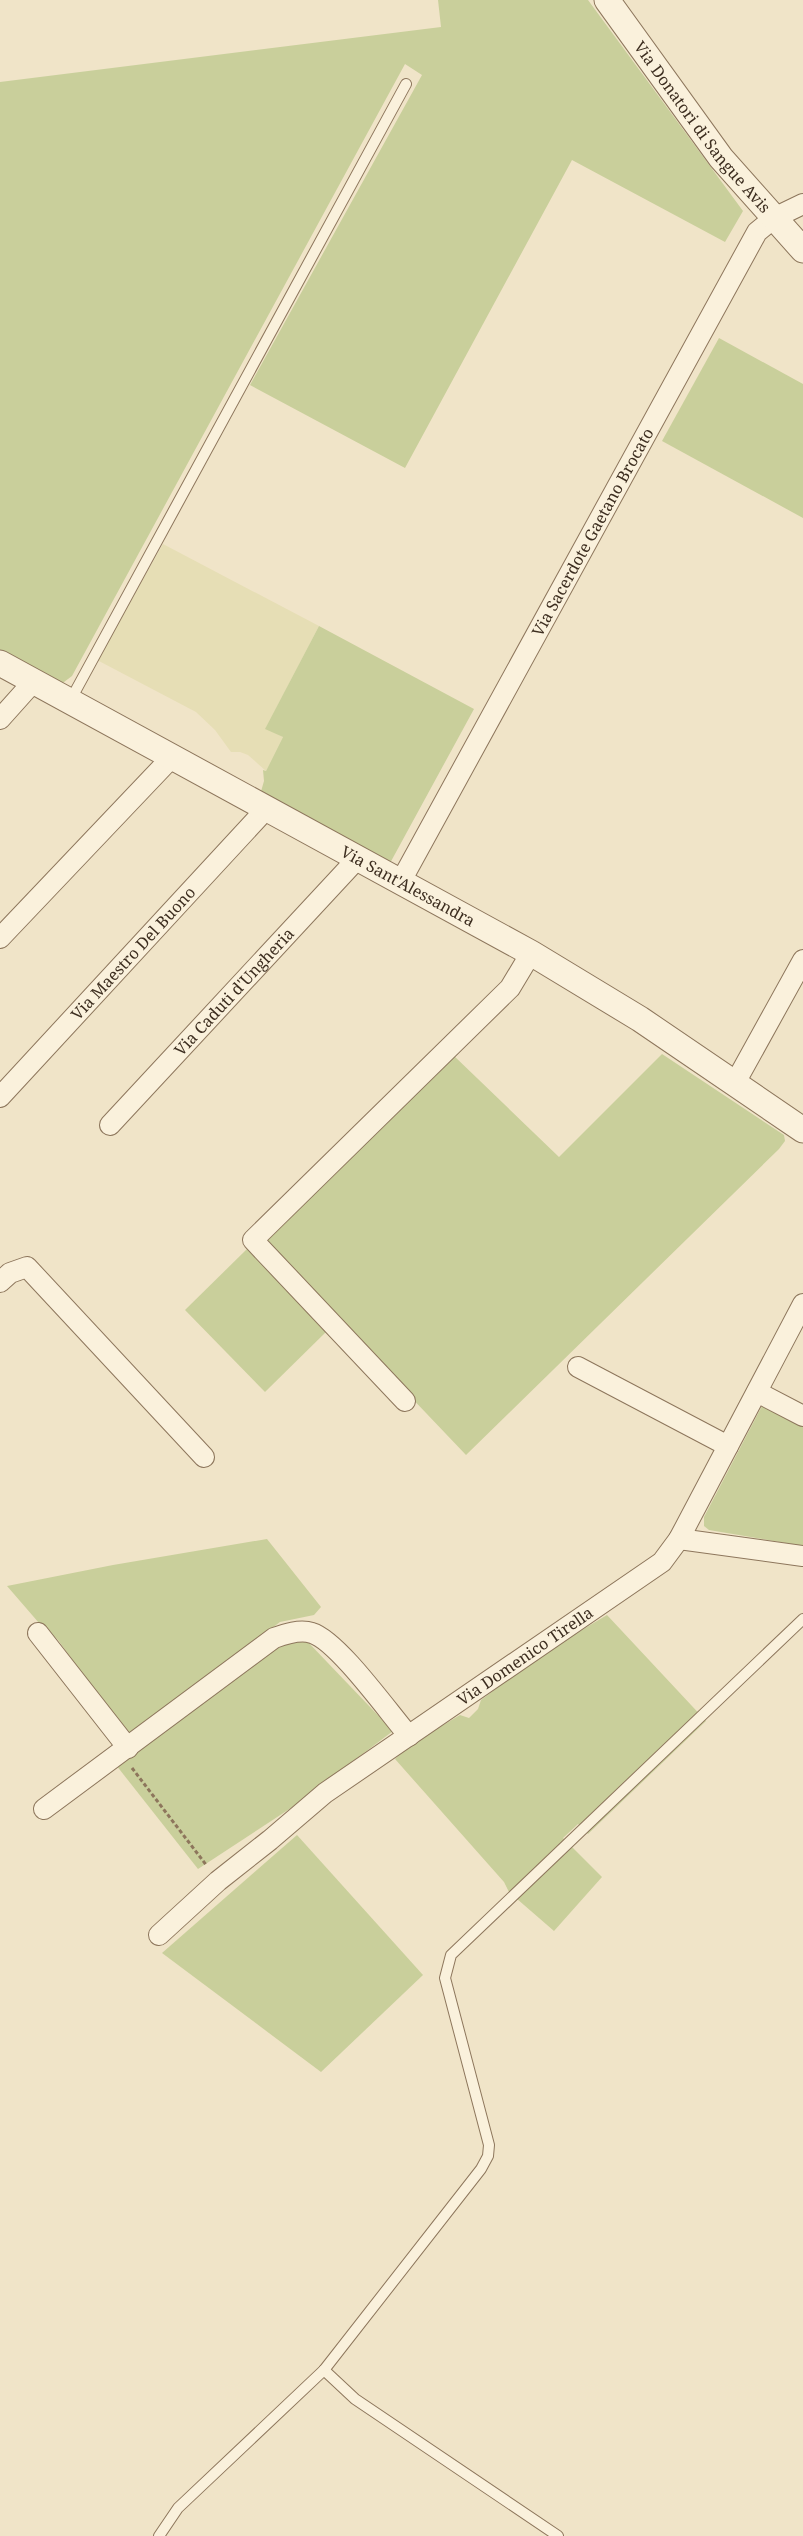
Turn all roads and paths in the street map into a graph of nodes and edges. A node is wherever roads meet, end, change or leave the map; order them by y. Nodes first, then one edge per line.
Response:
1 (607, 0) edge
2 (406, 84) dead end
3 (803, 204) edge
4 (774, 218) junction
5 (803, 250) edge
6 (0, 663) edge
7 (34, 681) junction
8 (70, 701) junction
9 (0, 719) edge
10 (172, 757) junction
11 (267, 808) junction
12 (358, 858) junction
13 (401, 881) junction
14 (0, 938) edge
15 (531, 953) junction
16 (803, 960) edge
17 (735, 1083) junction
18 (0, 1097) edge
19 (110, 1125) dead end
20 (803, 1130) edge
21 (0, 1282) edge
22 (803, 1304) edge
23 (578, 1368) dead end
24 (757, 1392) junction
25 (405, 1400) dead end
26 (803, 1416) edge
27 (728, 1446) junction
28 (204, 1457) dead end
29 (679, 1539) junction
30 (803, 1556) edge
31 (803, 1619) edge
32 (38, 1633) dead end
33 (409, 1736) junction
34 (124, 1750) junction
35 (44, 1810) dead end
36 (218, 1881) junction
37 (159, 1935) dead end
38 (324, 2370) junction
39 (159, 2536) edge
40 (558, 2536) edge

1 - 4 street, Via Donatori di Sangue Avis
2 - 8 lane
3 - 4 street, Via Sacerdote Gaetano Brocato
4 - 5 street, Via Donatori di Sangue Avis
4 - 13 street, Via Sacerdote Gaetano Brocato
6 - 7 street, Via Sant'Alessandra
7 - 8 street, Via Sant'Alessandra
7 - 9 street
8 - 10 street, Via Sant'Alessandra
10 - 11 street, Via Sant'Alessandra
10 - 14 street
11 - 12 street, Via Sant'Alessandra
11 - 18 street, Via Maestro Del Buono
12 - 13 street, Via Sant'Alessandra
12 - 19 street, Via Caduti d'Ungheria
13 - 15 street, Via Sant'Alessandra
15 - 17 street, Via Sant'Alessandra
15 - 25 street
16 - 17 street
17 - 20 street, Via Sant'Alessandra
21 - 28 street
22 - 24 street, Via Domenico Tirella
23 - 27 street
24 - 26 street
24 - 27 street, Via Domenico Tirella
27 - 29 street, Via Domenico Tirella
29 - 30 street
29 - 33 street, Via Domenico Tirella
31 - 38 lane
32 - 34 street
33 - 34 street
33 - 36 street, Via Domenico Tirella
34 - 35 street
34 - 36 path
36 - 37 street, Via Domenico Tirella
38 - 39 lane
38 - 40 lane

